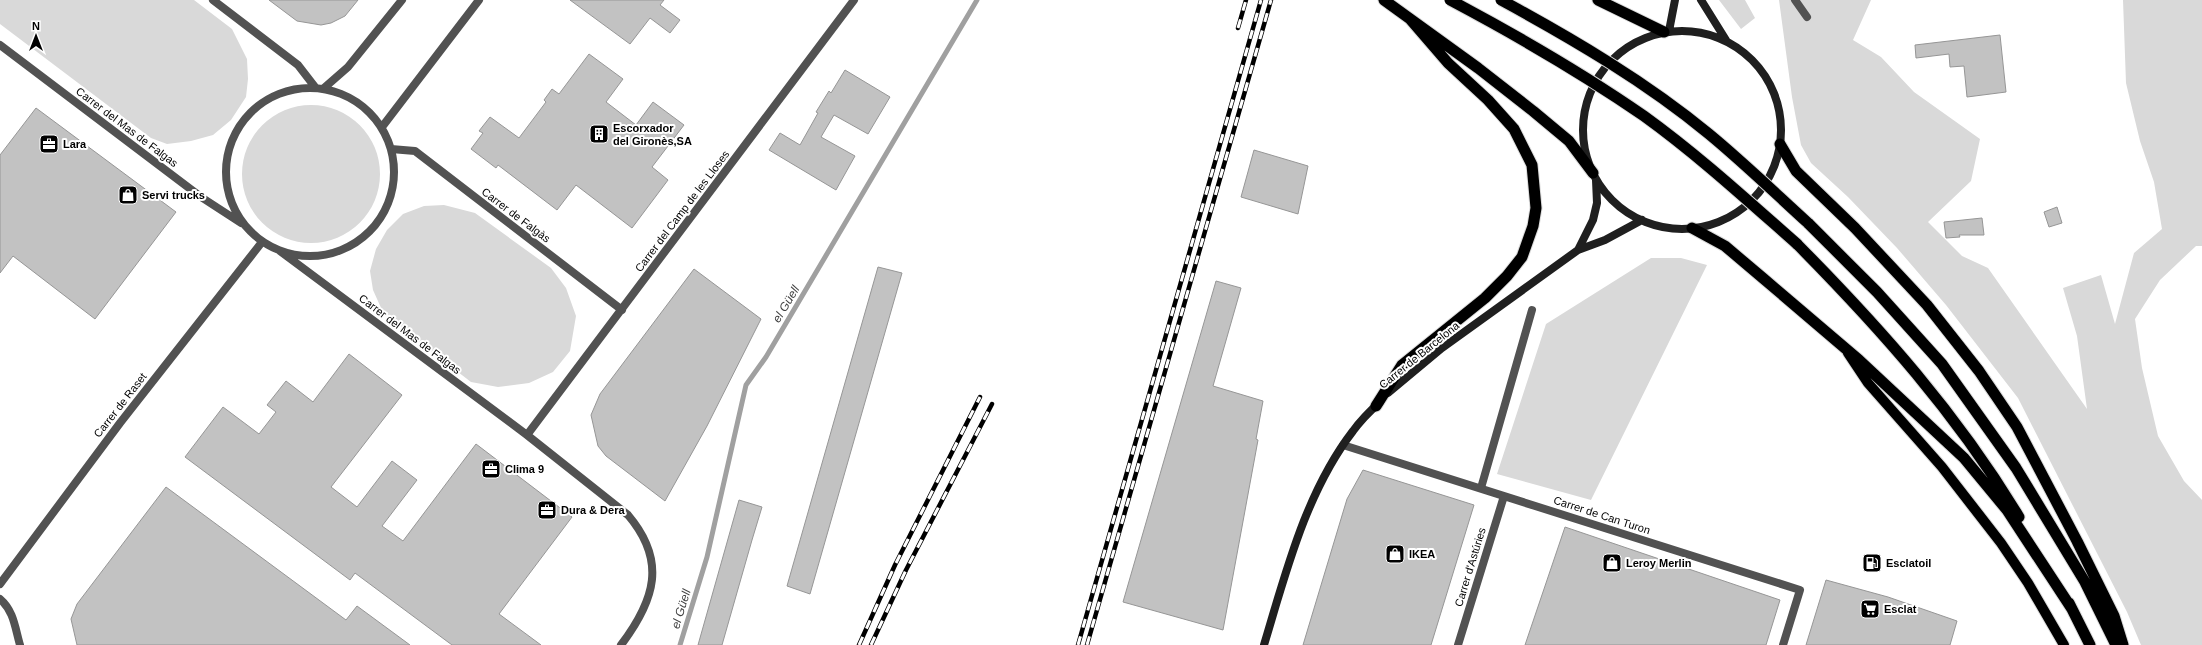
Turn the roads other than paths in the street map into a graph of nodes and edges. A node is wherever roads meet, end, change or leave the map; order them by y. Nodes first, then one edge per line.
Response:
1 (213, 0) edge
2 (402, 0) edge
3 (479, 0) edge
4 (854, 0) edge
5 (1384, 0) edge
6 (1450, 0) edge
7 (1501, 0) edge
8 (1598, 0) edge
9 (1675, 0) edge
10 (1701, 0) edge
11 (1795, 0) edge
12 (1807, 17) dead end
13 (1410, 19) junction
14 (1667, 32) junction
15 (1726, 41) junction
16 (0, 45) edge
17 (315, 87) junction
18 (324, 88) junction
19 (382, 128) junction
20 (1780, 144) junction
21 (391, 150) junction
22 (1595, 176) junction
23 (1642, 220) junction
24 (243, 224) junction
25 (1692, 228) junction
26 (262, 242) junction
27 (1578, 250) junction
28 (280, 251) junction
29 (622, 310) junction
30 (1532, 310) dead end
31 (1845, 348) junction
32 (1376, 406) junction
33 (527, 435) junction
34 (1342, 445) junction
35 (1481, 488) junction
36 (1504, 496) junction
37 (0, 584) edge
38 (0, 598) edge
39 (2072, 609) junction
40 (20, 645) edge
41 (621, 645) edge
42 (1264, 645) edge
43 (1458, 645) edge
44 (1783, 645) edge
45 (2064, 645) edge
46 (2090, 645) edge
47 (2116, 645) edge
48 (2123, 645) edge

1 - 17 street
2 - 18 street
3 - 19 street
4 - 29 street, Carrer del Camp de les Lloses
5 - 13 highway
6 - 39 highway, bridge
7 - 47 highway, bridge
8 - 14 highway
9 - 14 main road
10 - 15 main road
11 - 12 street
13 - 22 highway
13 - 32 highway
14 - 15 main road
14 - 22 main road
15 - 20 main road
16 - 24 street, Carrer del Mas de Falgas
17 - 18 street
17 - 24 street
18 - 19 street
19 - 21 street
20 - 25 main road
20 - 48 highway
21 - 28 street
21 - 29 street, Carrer de Falgàs
22 - 23 main road
22 - 27 main road, Carrer de Barcelona
23 - 25 main road
23 - 27 main road, Carrer de Barcelona
24 - 26 street
25 - 31 highway
26 - 28 street
26 - 37 street, Carrer de Raset
27 - 32 main road, Carrer de Barcelona
28 - 33 street, Carrer del Mas de Falgas
29 - 33 street, Carrer del Camp de les Lloses
30 - 35 street
31 - 39 highway
31 - 45 main road
32 - 34 main road, Carrer de Barcelona
33 - 41 street
34 - 35 street, Carrer de Can Turon
34 - 42 main road, Carrer de Barcelona
35 - 36 street, Carrer de Can Turon
36 - 43 street, Carrer d'Astúries
36 - 44 street, Carrer de Can Turon
38 - 40 street
39 - 46 highway

